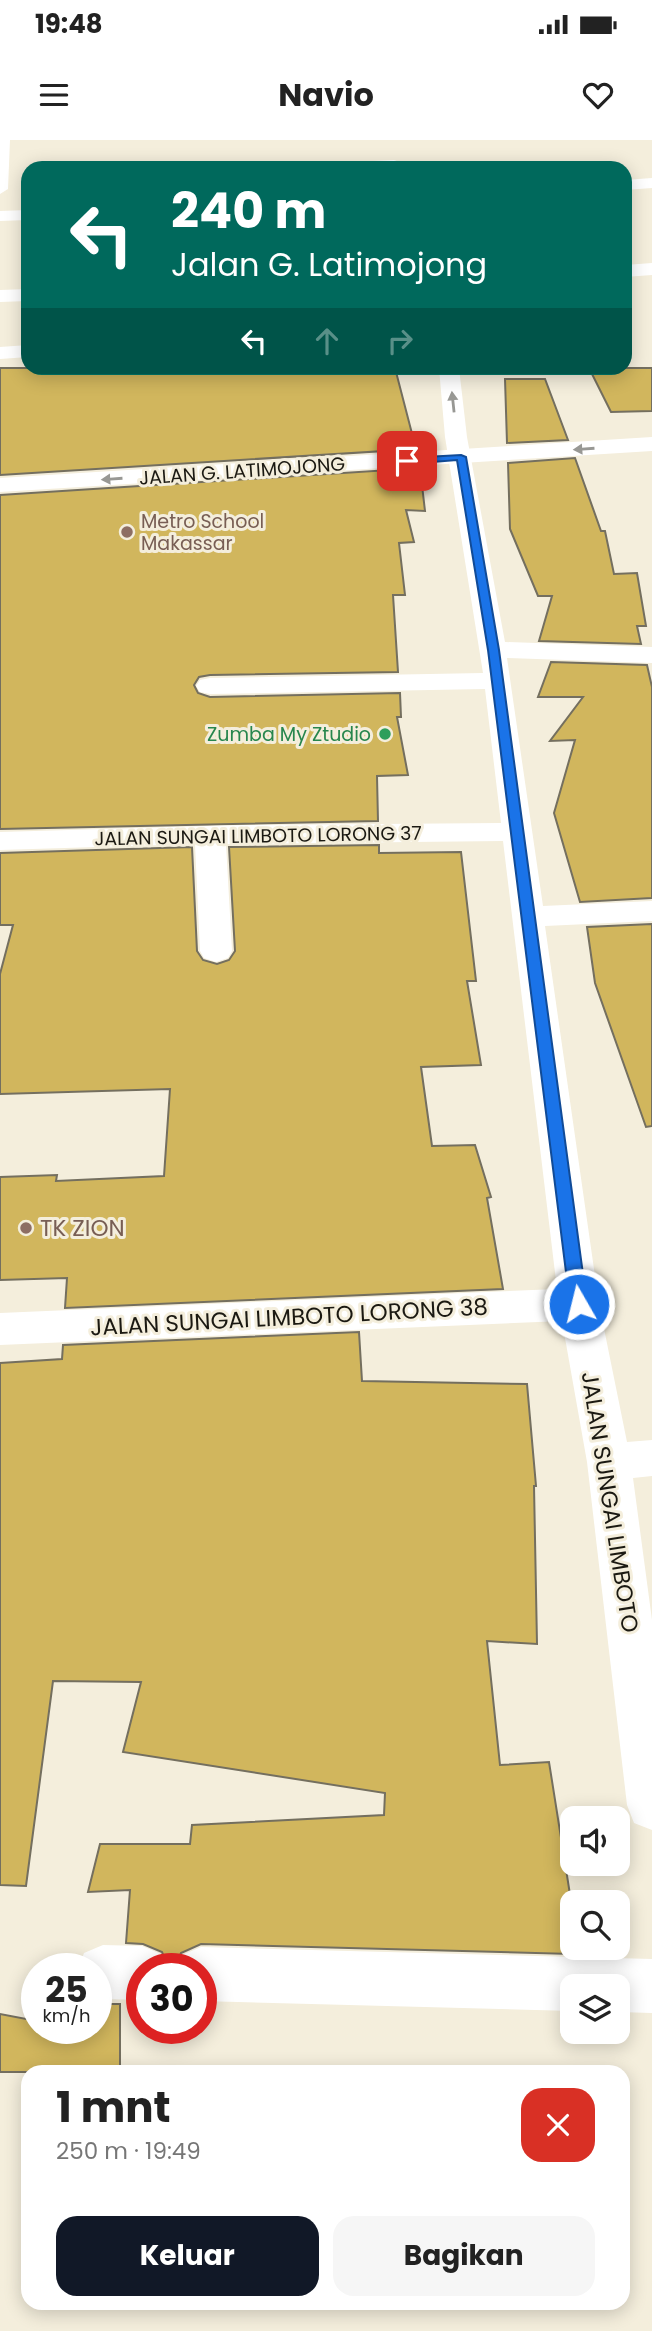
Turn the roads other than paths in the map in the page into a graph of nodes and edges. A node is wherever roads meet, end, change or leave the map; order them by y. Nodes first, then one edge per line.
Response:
1 (2, 140) edge
2 (385, 148) dead end
3 (392, 161) edge
4 (652, 183) edge
5 (632, 184) edge
6 (0, 186) edge
7 (21, 215) edge
8 (0, 216) edge
9 (652, 269) edge
10 (632, 270) edge
11 (21, 295) edge
12 (0, 296) edge
13 (21, 352) edge
14 (0, 353) edge
15 (450, 375) edge
16 (652, 423) edge
17 (652, 444) edge
18 (459, 447) junction
19 (0, 464) edge
20 (0, 485) edge
21 (652, 654) edge
22 (495, 666) junction
23 (210, 686) dead end
24 (517, 832) junction
25 (210, 835) junction
26 (0, 841) edge
27 (652, 911) edge
28 (527, 917) junction
29 (216, 951) dead end
30 (579, 1304) junction
31 (0, 1329) edge
32 (652, 1458) edge
33 (609, 1462) junction
34 (652, 1805) edge
35 (217, 1974) edge
36 (652, 1986) edge

1 - 6 street
2 - 3 street
4 - 5 street
7 - 8 street
9 - 10 street
11 - 12 street
13 - 14 street
18 -> 15 street, JALAN SUNGAI LIMBOTO
16 - 18 street
17 -> 18 street, JALAN G. LATIMOJONG
18 - 19 street
18 -> 20 street, JALAN G. LATIMOJONG
18 - 22 street, JALAN SUNGAI LIMBOTO
21 - 22 street
22 - 23 street
22 - 24 street, JALAN SUNGAI LIMBOTO
24 - 25 street, JALAN SUNGAI LIMBOTO LORONG 37
24 - 28 street, JALAN SUNGAI LIMBOTO
25 - 26 street, JALAN SUNGAI LIMBOTO LORONG 37
25 - 29 street
27 - 28 street
28 - 30 street, JALAN SUNGAI LIMBOTO
30 - 31 street, JALAN SUNGAI LIMBOTO LORONG 38
30 - 33 street, JALAN SUNGAI LIMBOTO
32 - 33 street
33 - 34 street, JALAN SUNGAI LIMBOTO
35 - 36 street

